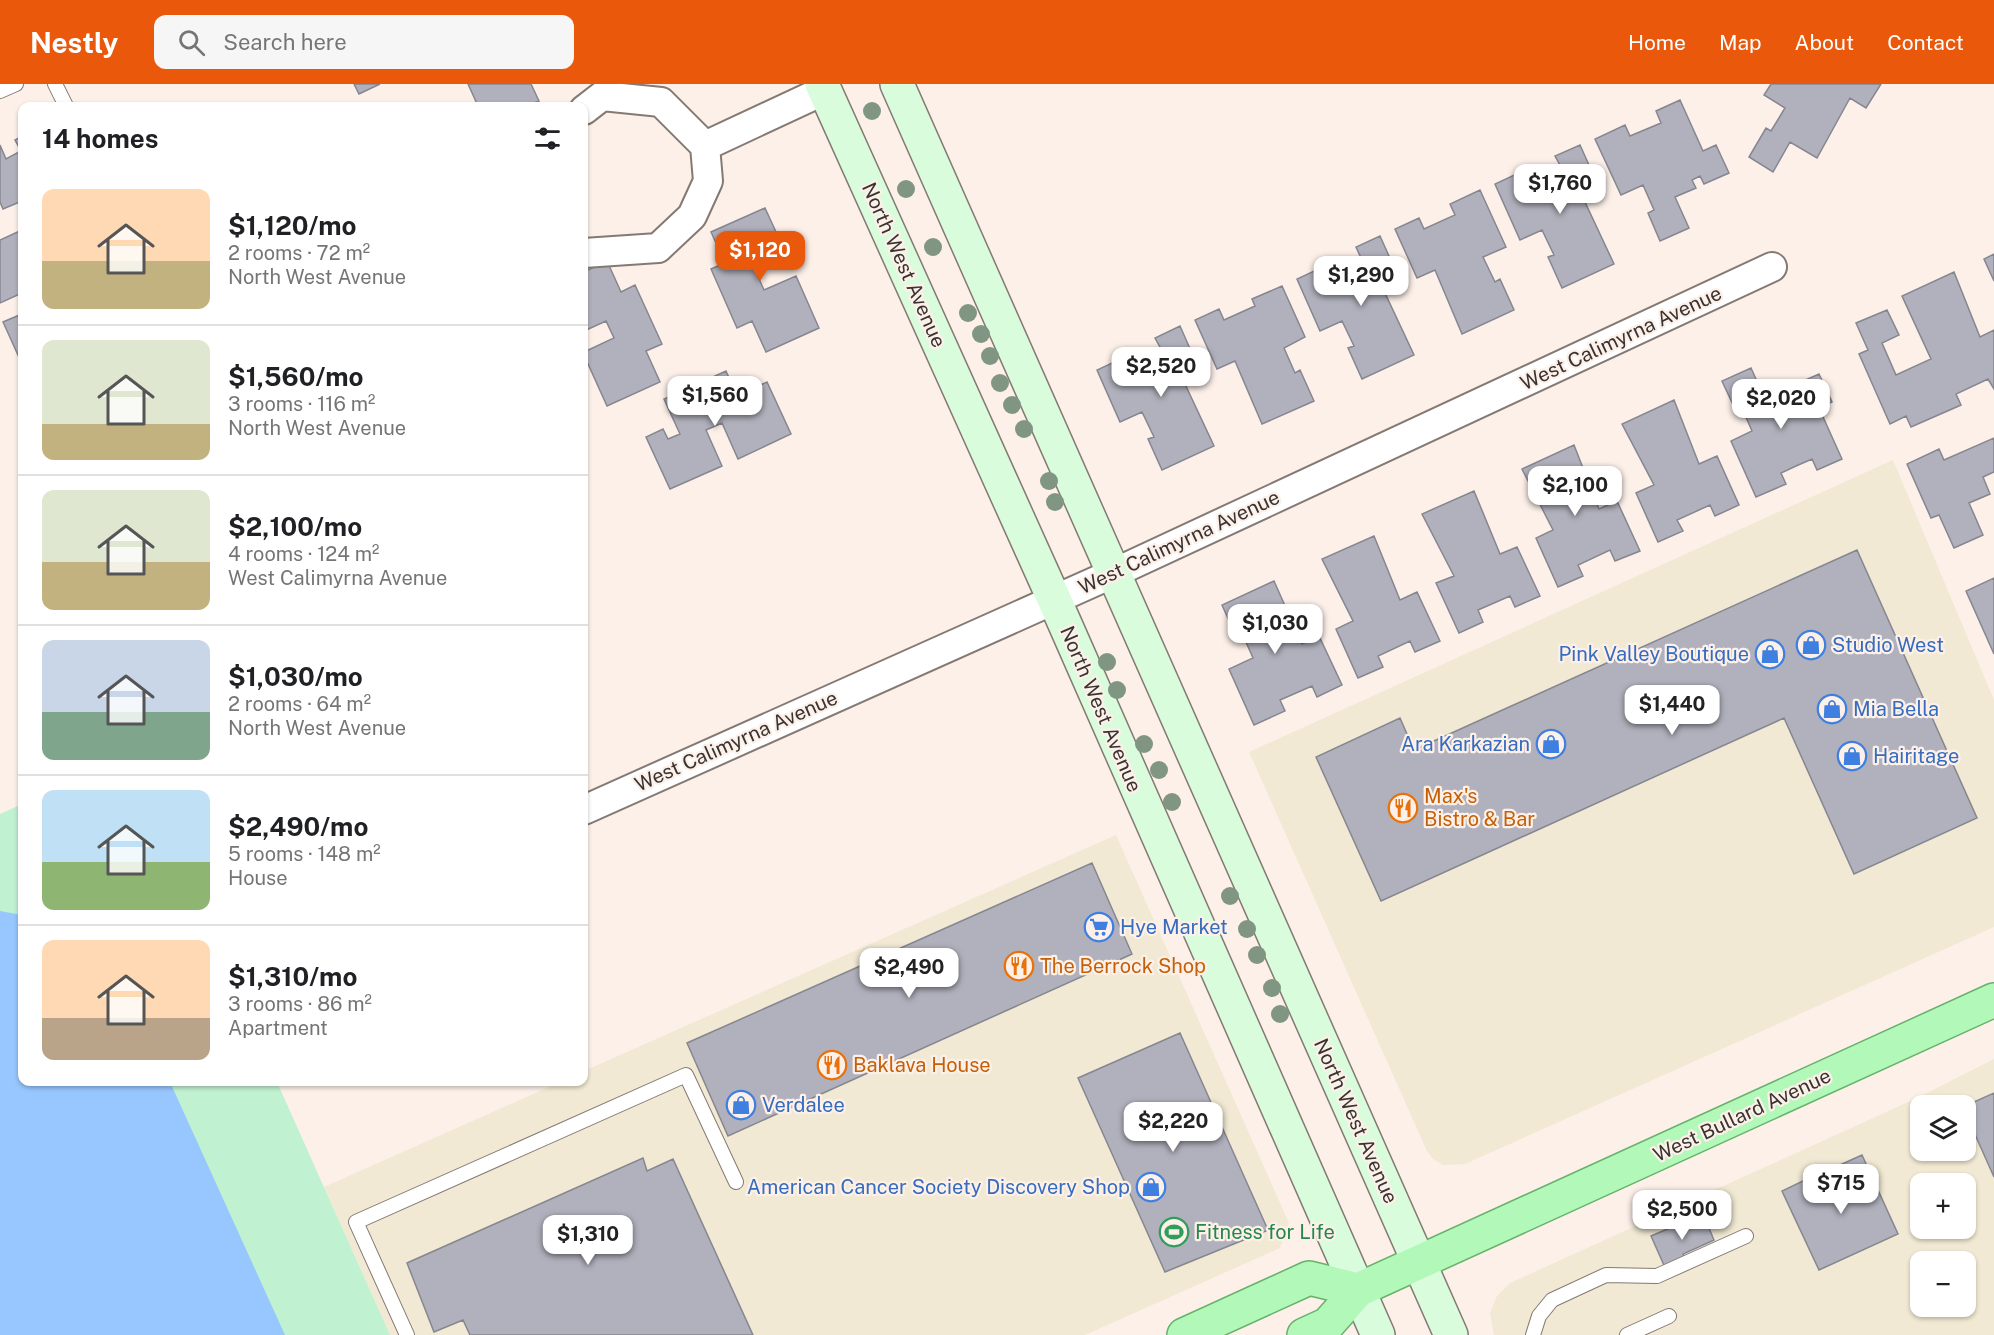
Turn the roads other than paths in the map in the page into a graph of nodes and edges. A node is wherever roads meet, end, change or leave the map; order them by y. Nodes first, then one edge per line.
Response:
1 (16, 84) edge
2 (56, 84) edge
3 (897, 84) edge
4 (824, 87) edge
5 (0, 91) edge
6 (64, 102) edge
7 (588, 107) edge
8 (705, 146) junction
9 (588, 253) edge
10 (1772, 267) dead end
11 (1114, 573) junction
12 (1054, 600) junction
13 (588, 808) edge
14 (1994, 1000) edge
15 (736, 1182) dead end
16 (1746, 1236) dead end
17 (1419, 1264) junction
18 (1358, 1290) junction
19 (1670, 1316) dead end
20 (407, 1335) edge
21 (1184, 1335) edge
22 (1304, 1335) edge
23 (1378, 1335) edge
24 (1451, 1335) edge
25 (1533, 1335) edge
26 (1627, 1335) edge

1 - 5 lane
2 - 6 lane
3 - 11 main road, North West Avenue
4 - 8 street
4 - 12 main road, North West Avenue
7 - 8 street
8 - 9 street
10 - 11 street, West Calimyrna Avenue
11 - 12 street, West Calimyrna Avenue
11 - 17 main road, North West Avenue
12 - 13 street, West Calimyrna Avenue
12 - 18 main road, North West Avenue
14 - 17 main road, West Bullard Avenue
15 - 20 lane
16 - 25 lane
17 - 18 main road, West Bullard Avenue
17 - 24 main road, North West Avenue
18 - 21 main road
18 - 22 main road, West Bullard Avenue
18 - 23 main road, North West Avenue
19 - 26 lane

